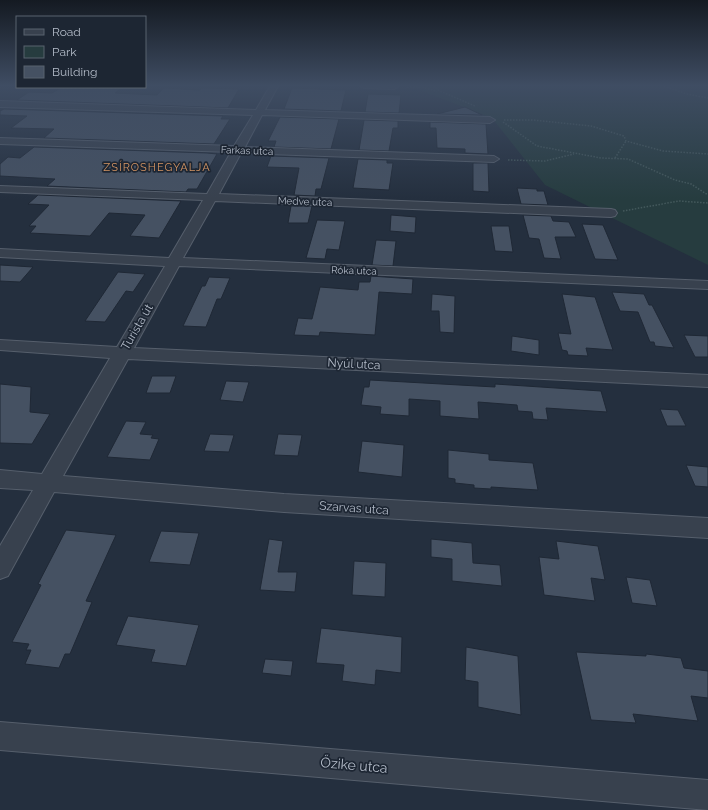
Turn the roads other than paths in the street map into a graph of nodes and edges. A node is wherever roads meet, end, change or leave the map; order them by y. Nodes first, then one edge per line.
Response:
1 (252, 124) edge
2 (0, 141) edge
3 (237, 150) junction
4 (494, 159) road end
5 (0, 189) edge
6 (210, 198) junction
7 (611, 213) road end
8 (0, 253) edge
9 (174, 262) junction
10 (708, 285) edge
11 (0, 345) edge
12 (122, 353) junction
13 (708, 381) edge
14 (0, 479) edge
15 (49, 482) junction
16 (708, 528) edge
17 (0, 568) edge
18 (0, 736) edge
19 (708, 795) edge

1 - 3 street, Turista út
2 - 3 street, Farkas utca
3 - 4 street, Farkas utca
3 - 6 street, Turista út
5 - 6 street, Medve utca
6 - 7 street, Medve utca
6 - 9 street, Turista út
8 - 9 street, Róka utca
9 - 10 street, Róka utca
9 - 12 street, Turista út
11 - 12 street, Nyúl utca
12 - 13 street, Nyúl utca
12 - 15 street, Turista út
14 - 15 street, Szarvas utca
15 - 16 street, Szarvas utca
15 - 17 street, Turista út
18 - 19 street, Őzike utca

